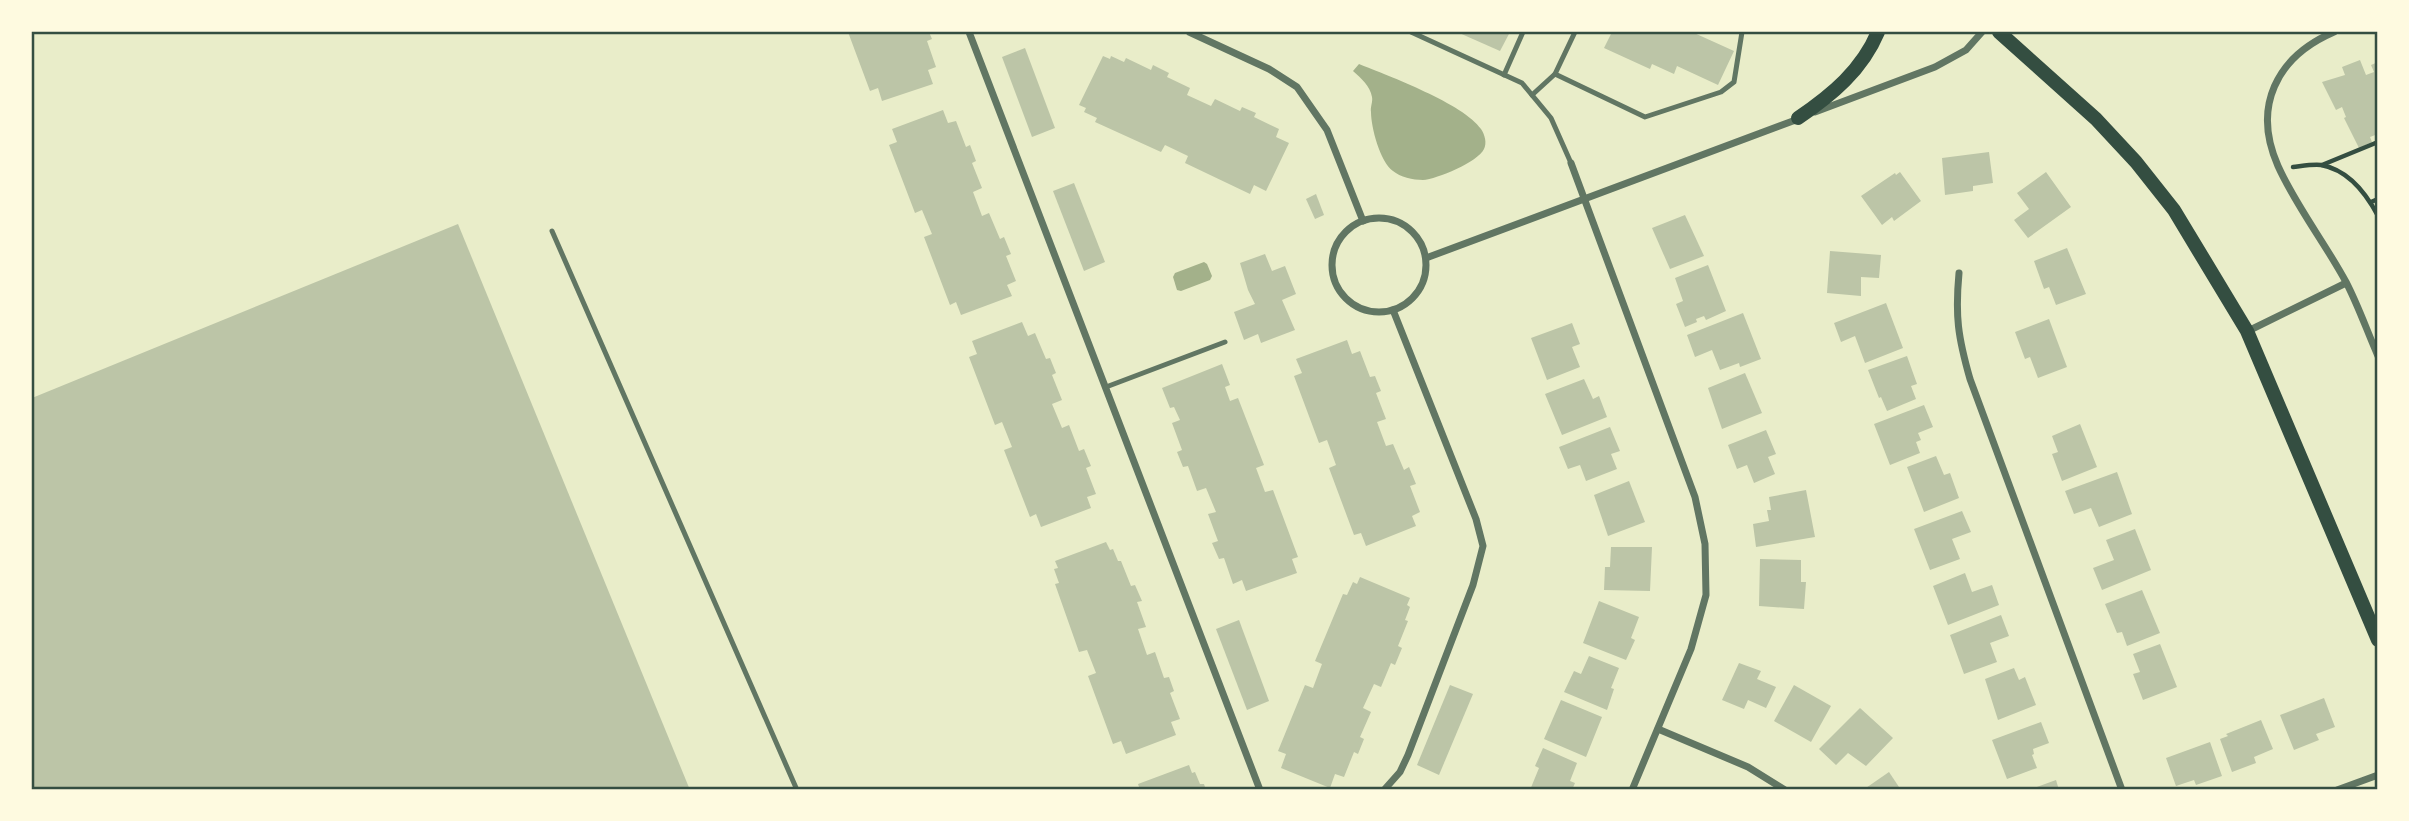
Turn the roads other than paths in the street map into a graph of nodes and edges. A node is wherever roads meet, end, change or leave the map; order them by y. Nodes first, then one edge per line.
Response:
1 (969, 32) edge
2 (1189, 32) edge
3 (1411, 32) edge
4 (1523, 32) edge
5 (1575, 32) edge
6 (1742, 32) edge
7 (1878, 32) edge
8 (1982, 32) edge
9 (1999, 32) edge
10 (2334, 32) edge
11 (1555, 74) junction
12 (1504, 75) junction
13 (1532, 94) junction
14 (1798, 118) junction
15 (1571, 163) joint
16 (1584, 199) junction
17 (1363, 221) junction
18 (552, 231) dead end
19 (1426, 258) junction
20 (1959, 272) dead end
21 (2346, 283) junction
22 (1393, 310) junction
23 (2247, 331) junction
24 (1225, 342) dead end
25 (2378, 356) edge
26 (1106, 387) junction
27 (2378, 640) edge
28 (1658, 729) junction
29 (2378, 775) edge
30 (797, 789) edge
31 (1260, 789) edge
32 (1384, 789) edge
33 (1632, 789) edge
34 (1785, 789) edge
35 (2122, 789) edge
36 (2337, 789) edge

1 - 26 street
2 - 17 street
3 - 12 lane
4 - 12 lane
5 - 11 lane
6 - 11 lane
7 - 14 main road
8 - 14 street
9 - 23 main road
10 - 21 street
11 - 13 lane
12 - 13 lane
13 - 15 lane
14 - 16 street
15 - 16 street
16 - 19 street
16 - 28 street
17 - 19 street
17 - 22 street
18 - 30 lane
19 - 22 street
20 - 35 street
21 - 23 street
21 - 25 street
22 - 32 street
23 - 27 main road
24 - 26 lane
26 - 31 street
28 - 33 street
28 - 34 street
29 - 36 street

